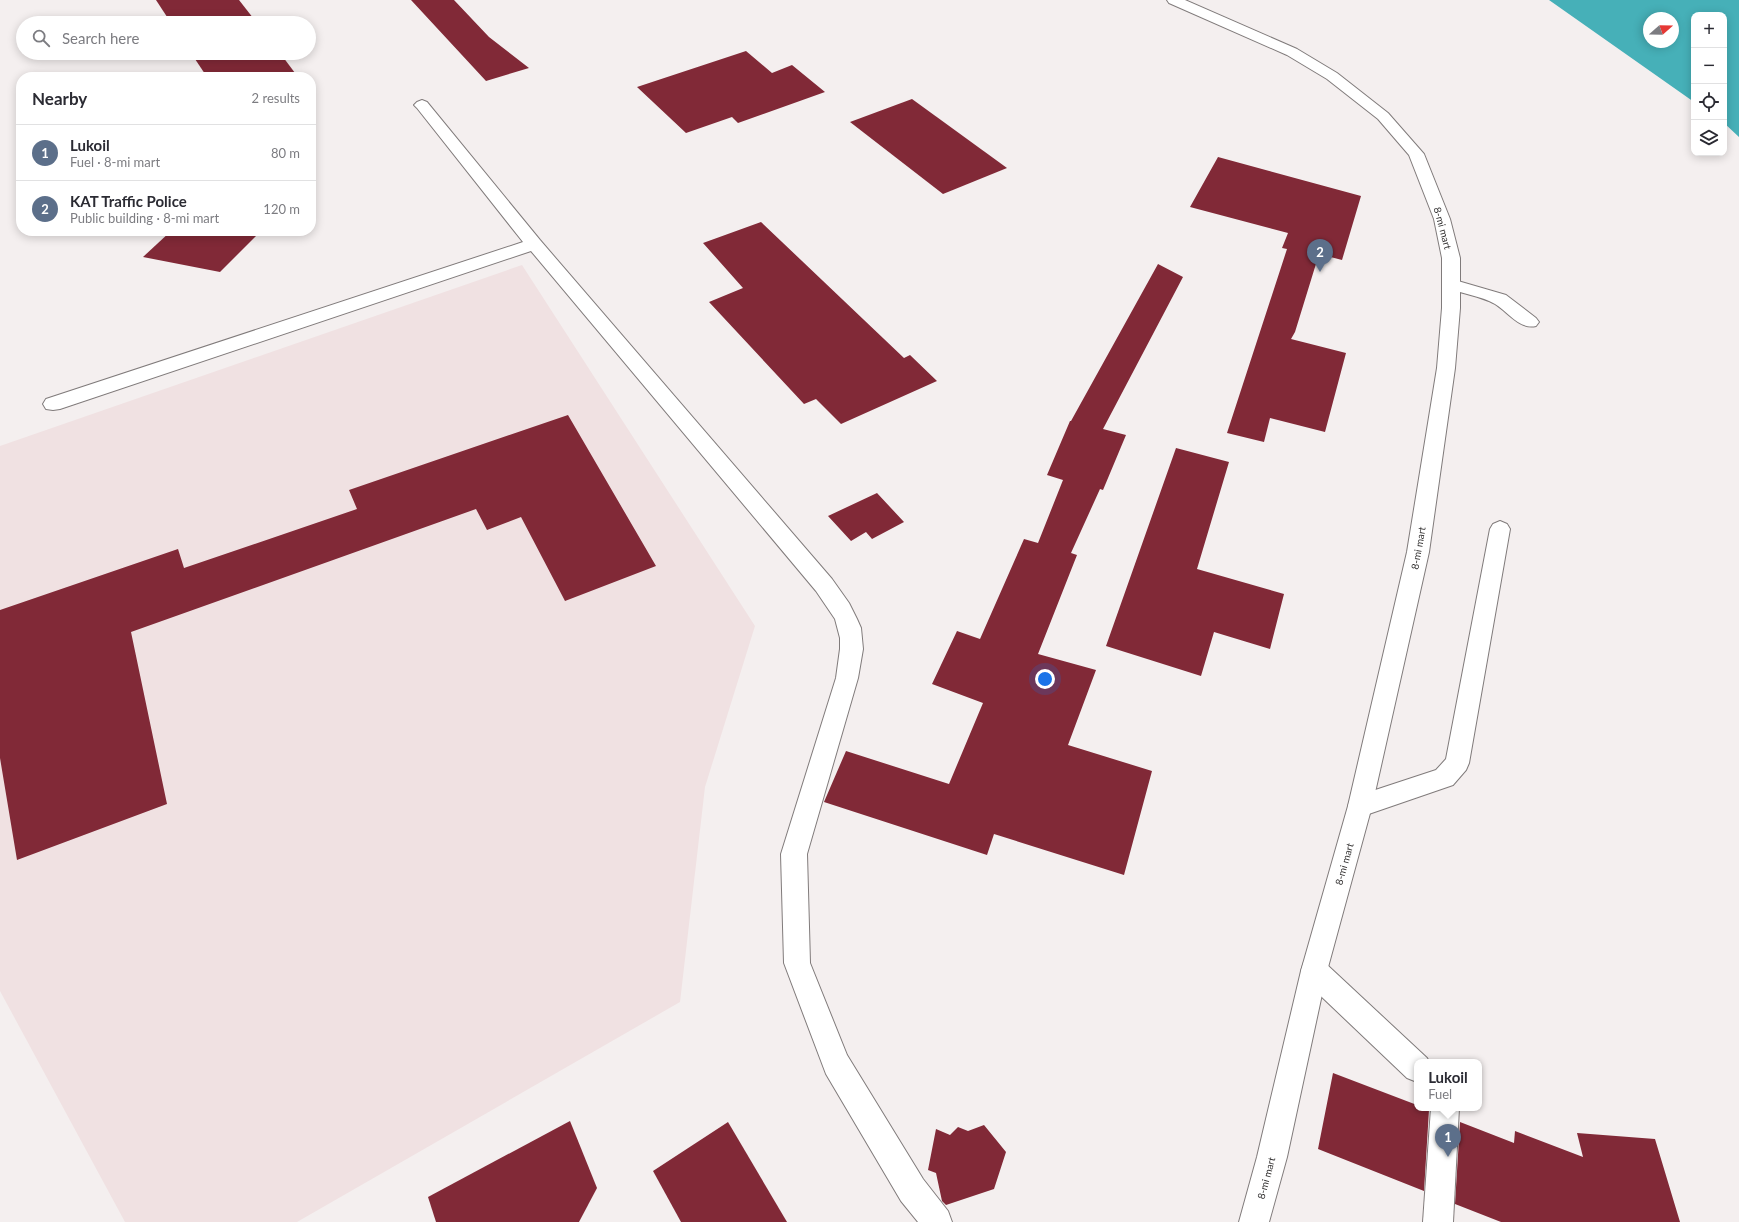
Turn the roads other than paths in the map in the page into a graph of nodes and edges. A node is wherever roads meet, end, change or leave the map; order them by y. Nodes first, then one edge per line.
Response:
1 (1174, 0) edge
2 (422, 105) dead end
3 (534, 244) junction
4 (1451, 284) junction
5 (1530, 322) dead end
6 (53, 404) dead end
7 (1500, 529) dead end
8 (1360, 806) junction
9 (1314, 971) junction
10 (1414, 1065) edge
11 (1445, 1111) edge
12 (937, 1222) edge
13 (1254, 1222) edge
14 (1438, 1222) edge

1 - 4 street, 8-mi mart
2 - 3 street
3 - 6 street
3 - 12 street
4 - 5 street
4 - 8 street, 8-mi mart
7 - 8 street
8 - 9 street, 8-mi mart
9 - 10 street
9 - 13 street, 8-mi mart
11 - 14 street

